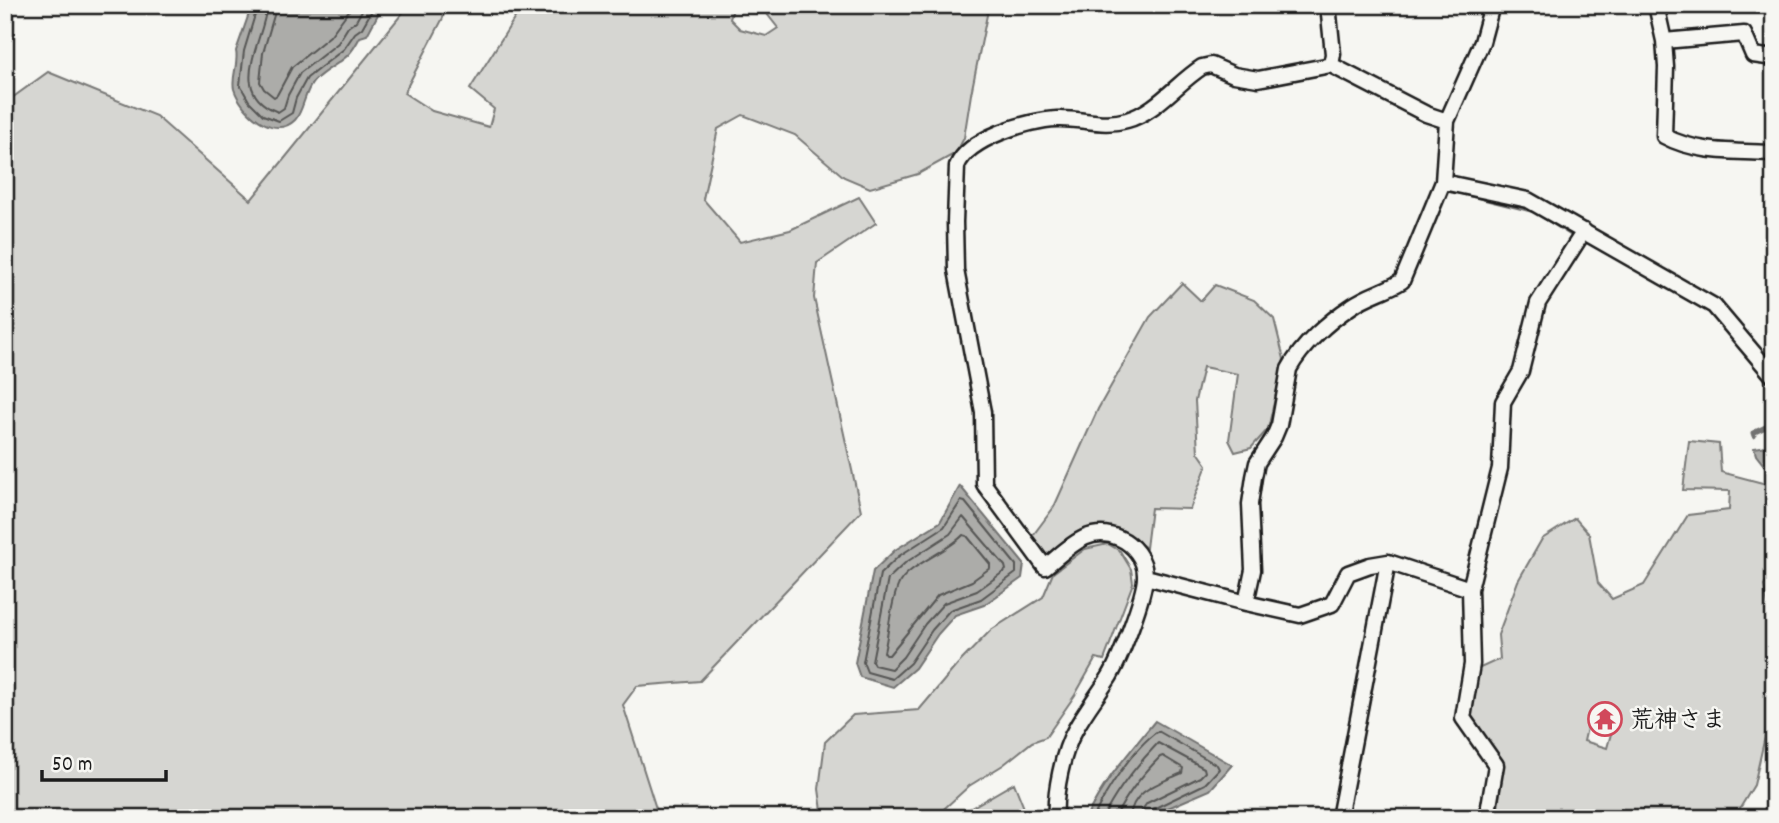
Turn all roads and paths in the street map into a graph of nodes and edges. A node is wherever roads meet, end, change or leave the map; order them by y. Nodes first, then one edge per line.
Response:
1 (1328, 5) edge
2 (1492, 5) edge
3 (1656, 5) edge
4 (1664, 41) junction
5 (1774, 58) edge
6 (1331, 65) junction
7 (1447, 121) junction
8 (1774, 153) edge
9 (1441, 186) junction
10 (1584, 231) junction
11 (1774, 377) edge
12 (1388, 562) junction
13 (1146, 577) junction
14 (1470, 589) junction
15 (1246, 603) junction
16 (1056, 818) edge
17 (1339, 818) edge
18 (1489, 818) edge

1 - 6 street
2 - 7 street
3 - 4 street
4 - 5 street
4 - 8 street
6 - 7 street
6 - 13 street
7 - 9 street
9 - 10 street
9 - 15 street
10 - 11 street
10 - 14 street
12 - 14 street
12 - 15 street
12 - 17 street
13 - 15 street
13 - 16 street
14 - 18 street

